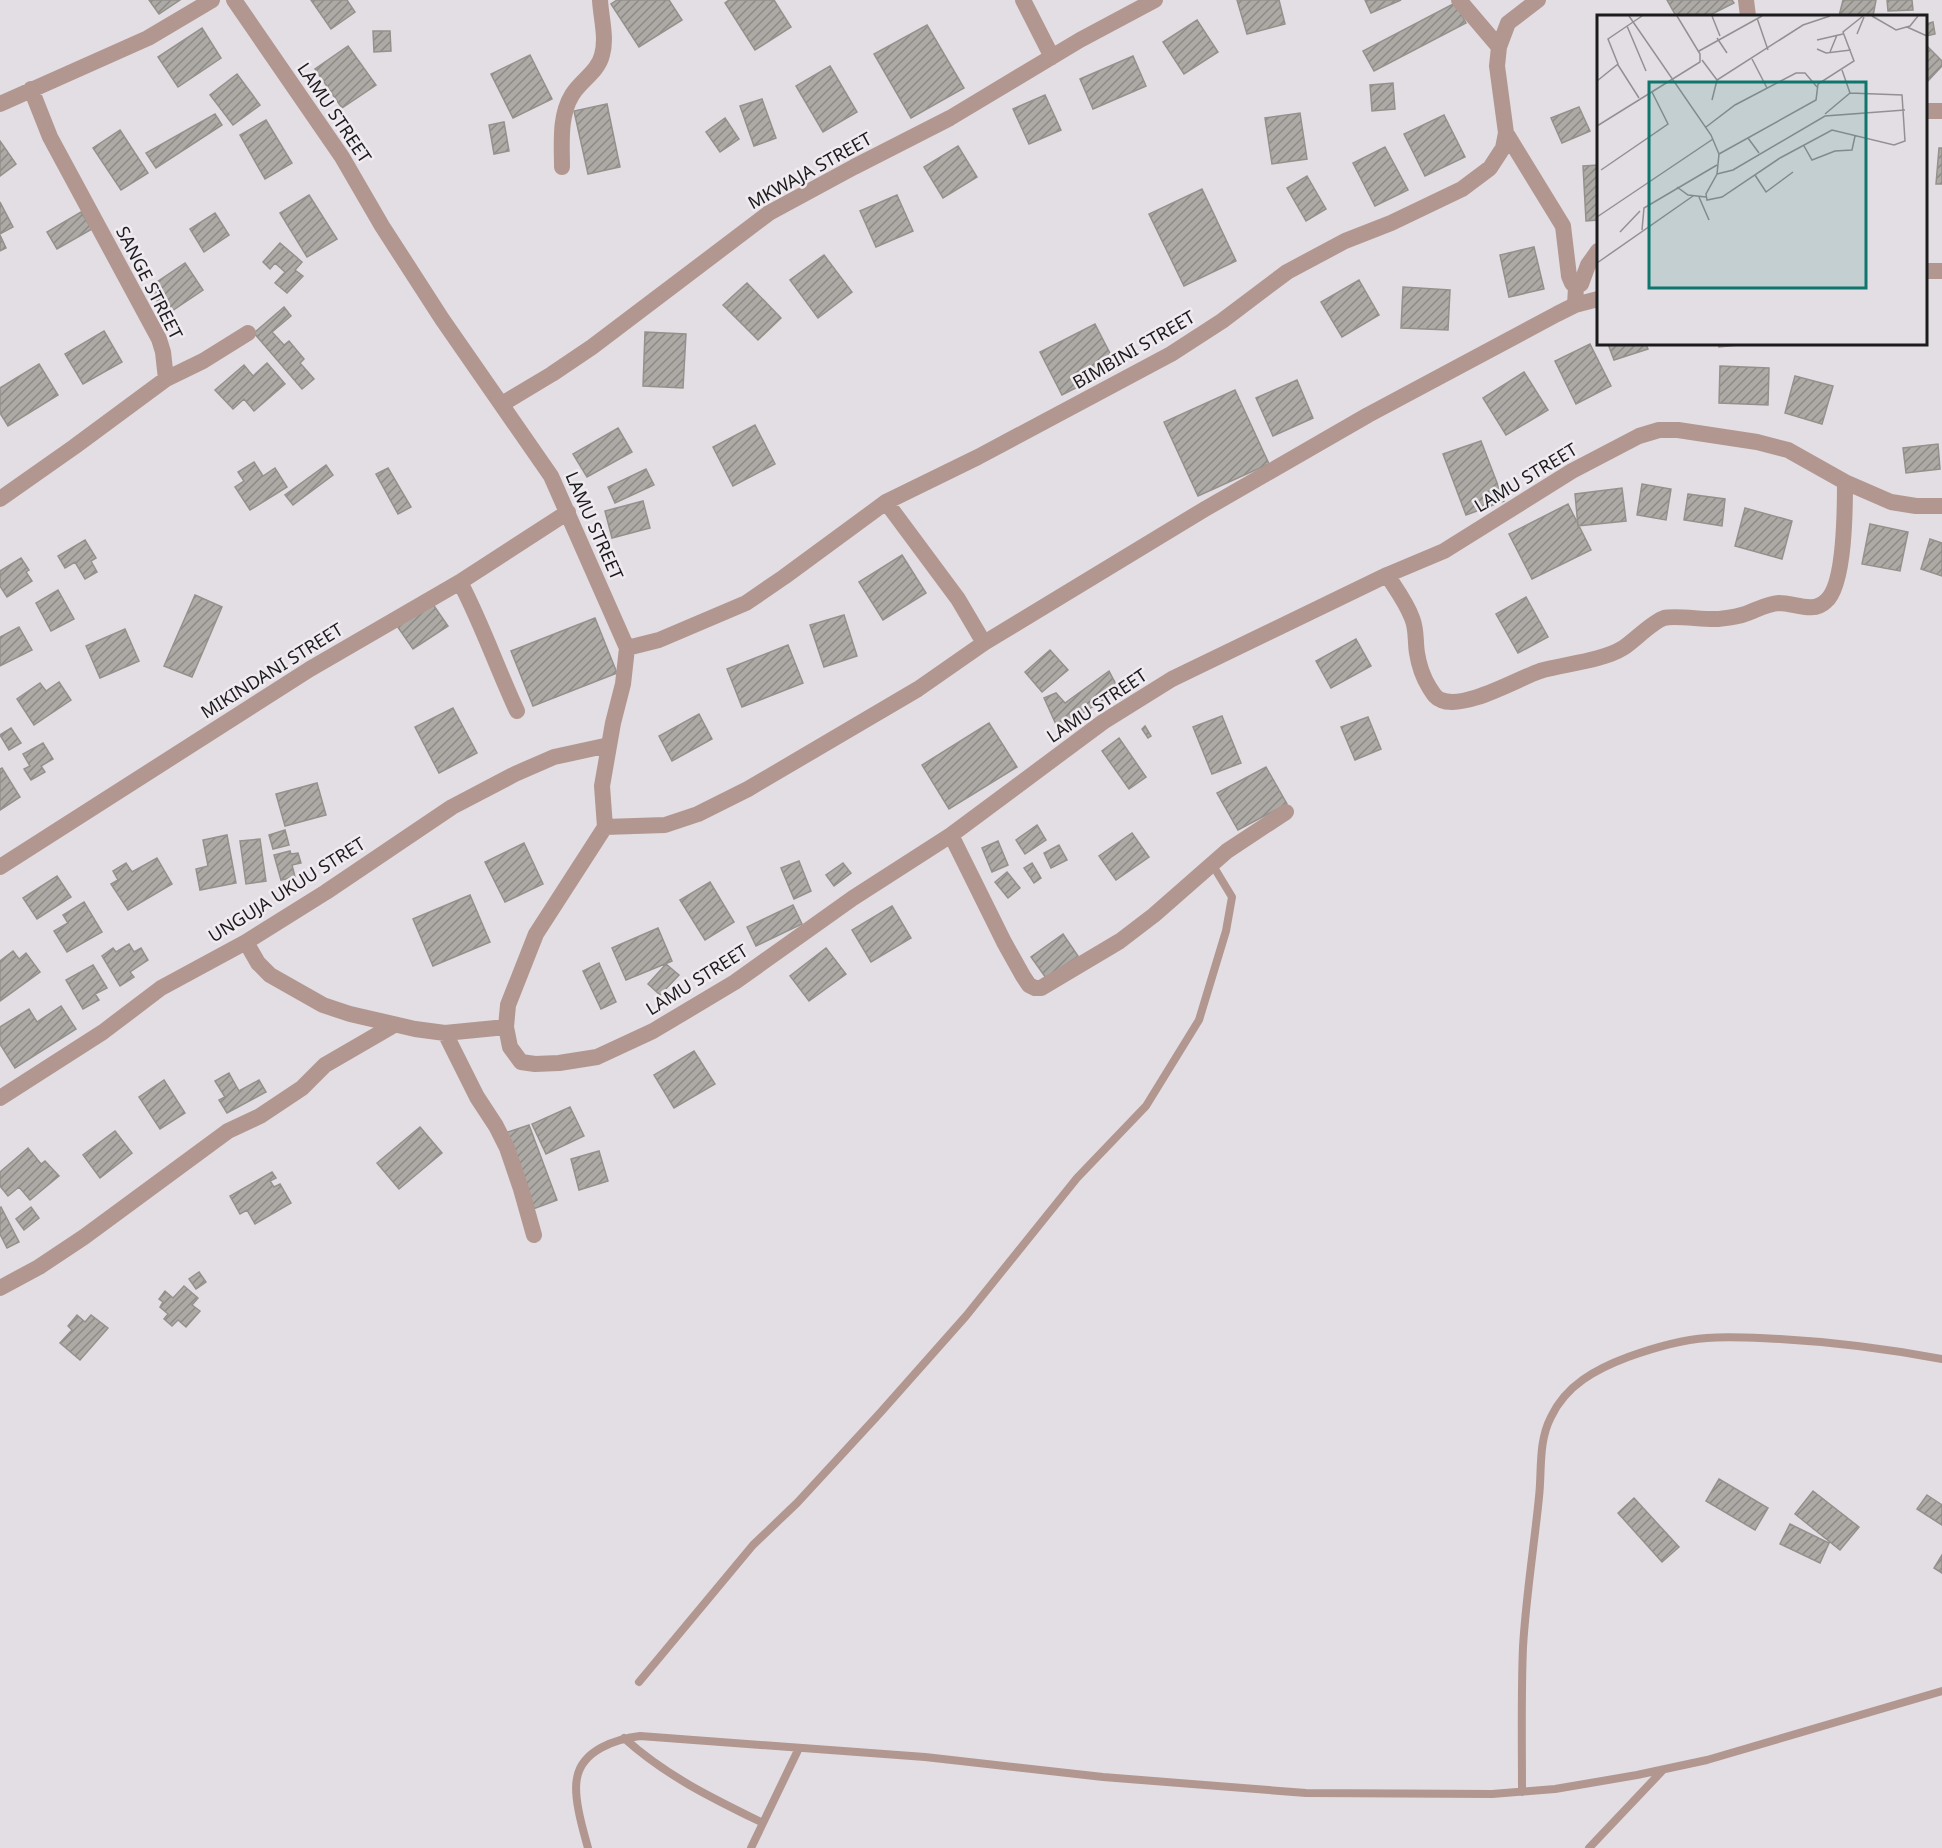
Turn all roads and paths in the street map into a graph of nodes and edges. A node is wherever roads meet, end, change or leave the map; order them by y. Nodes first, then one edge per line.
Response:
1 (212, 0) edge
2 (234, 0) edge
3 (600, 0) edge
4 (1023, 0) edge
5 (1155, 0) edge
6 (1459, 0) edge
7 (1538, 0) edge
8 (1746, 0) edge
9 (1748, 15) edge
10 (1499, 47) junction
11 (1052, 57) junction
12 (31, 89) junction
13 (0, 104) edge
14 (1506, 132) junction
15 (562, 167) dead end
16 (1597, 254) edge
17 (1576, 288) junction
18 (1597, 300) edge
19 (1575, 305) junction
20 (248, 333) dead end
21 (166, 378) junction
22 (502, 404) junction
23 (1845, 482) junction
24 (0, 499) edge
25 (886, 501) junction
26 (1942, 506) edge
27 (568, 512) junction
28 (1387, 575) junction
29 (460, 582) junction
30 (984, 643) junction
31 (627, 648) junction
32 (517, 711) dead end
33 (609, 745) junction
34 (1286, 812) dead end
35 (605, 827) junction
36 (951, 835) junction
37 (1212, 864) junction
38 (0, 867) edge
39 (246, 942) junction
40 (393, 1025) junction
41 (506, 1027) junction
42 (445, 1033) junction
43 (0, 1098) edge
44 (534, 1235) dead end
45 (0, 1288) edge
46 (1942, 1359) edge
47 (639, 1682) dead end
48 (1942, 1691) edge
49 (624, 1738) junction
50 (799, 1748) junction
51 (1663, 1770) junction
52 (1522, 1792) junction
53 (763, 1822) junction
54 (588, 1848) edge
55 (751, 1848) edge
56 (1589, 1848) edge

1 - 12 street
2 - 22 street, LAMU STREET
3 - 15 street
4 - 11 street
5 - 11 street, MKWAJA STREET
6 - 10 street
7 - 10 street, BIMBINI STREET
8 - 9 street
10 - 14 street, BIMBINI STREET
11 - 22 street, MKWAJA STREET
12 - 13 street
12 - 21 street, SANGE STREET
14 - 17 street
14 - 25 street, BIMBINI STREET
16 - 17 street
17 - 19 street
18 - 19 street
19 - 30 street
20 - 21 street
21 - 24 street
22 - 27 street, LAMU STREET
23 - 26 street, LAMU STREET
23 - 28 street, LAMU STREET
23 - 28 street
25 - 30 street
25 - 31 street, BIMBINI STREET
27 - 29 street, MIKINDANI STREET
27 - 31 street, LAMU STREET
28 - 36 street, LAMU STREET
29 - 32 street
29 - 38 street, MIKINDANI STREET
30 - 35 street
31 - 33 street, LAMU STREET
33 - 35 street, LAMU STREET
33 - 39 street, UNGUJA UKUU STRET
34 - 37 street
35 - 41 street, LAMU STREET
36 - 37 street
36 - 41 street, LAMU STREET
37 - 47 lane
39 - 40 street
39 - 43 street, UNGUJA UKUU STRET
40 - 42 street
40 - 45 street
41 - 42 street
42 - 44 street
46 - 52 lane
48 - 51 lane
49 - 50 lane
49 - 53 lane
49 - 54 lane
50 - 52 lane
50 - 53 lane
51 - 52 lane
51 - 56 lane
53 - 55 lane

